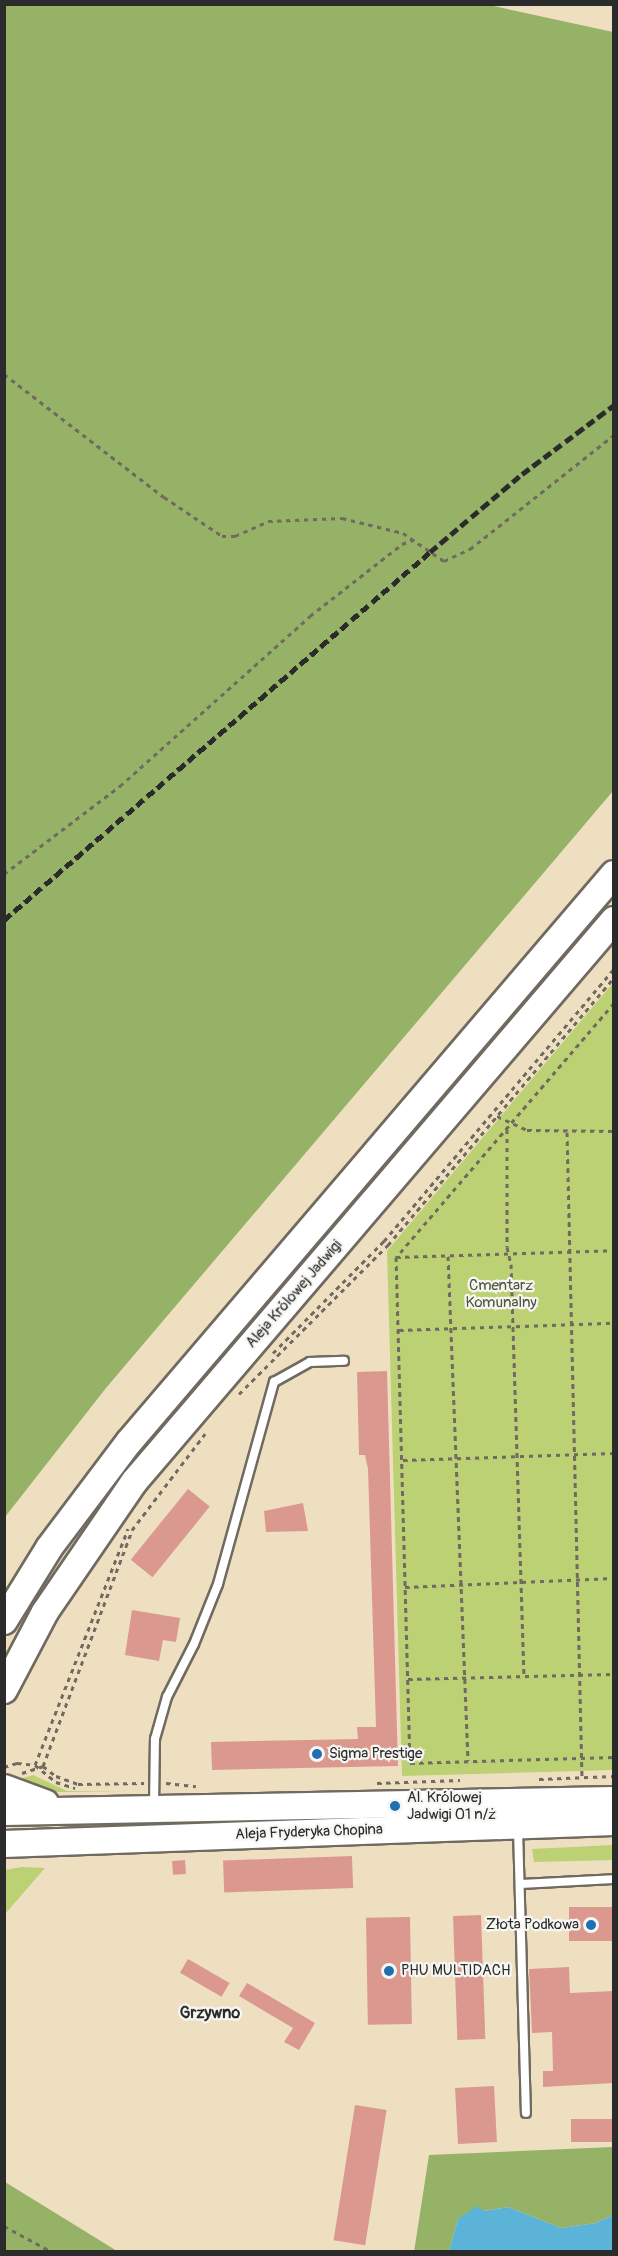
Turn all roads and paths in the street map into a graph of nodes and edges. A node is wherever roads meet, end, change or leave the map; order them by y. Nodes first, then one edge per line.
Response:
1 (4, 374) edge
2 (614, 435) edge
3 (420, 543) junction
4 (4, 874) edge
5 (614, 874) edge
6 (614, 920) edge
7 (614, 969) edge
8 (614, 1003) edge
9 (497, 1116) dead end
10 (509, 1125) junction
11 (614, 1131) edge
12 (567, 1132) junction
13 (614, 1250) edge
14 (570, 1251) junction
15 (509, 1254) junction
16 (448, 1256) junction
17 (396, 1257) junction
18 (614, 1323) edge
19 (572, 1326) junction
20 (513, 1327) junction
21 (451, 1329) junction
22 (399, 1330) junction
23 (344, 1361) dead end
24 (232, 1395) dead end
25 (202, 1429) dead end
26 (614, 1453) edge
27 (576, 1454) junction
28 (517, 1456) junction
29 (456, 1457) junction
30 (403, 1460) junction
31 (614, 1578) edge
32 (579, 1579) junction
33 (520, 1582) junction
34 (461, 1585) junction
35 (405, 1587) junction
36 (4, 1621) edge
37 (614, 1674) edge
38 (580, 1675) junction
39 (524, 1677) junction
40 (408, 1679) junction
41 (464, 1679) junction
42 (4, 1690) edge
43 (614, 1757) edge
44 (581, 1758) junction
45 (468, 1761) junction
46 (35, 1765) junction
47 (44, 1766) dead end
48 (4, 1767) edge
49 (614, 1776) edge
50 (582, 1777) junction
51 (537, 1779) dead end
52 (471, 1781) dead end
53 (196, 1786) dead end
54 (370, 1786) dead end
55 (4, 1788) edge
56 (614, 1800) edge
57 (74, 1811) junction
58 (4, 1812) edge
59 (161, 1812) junction
60 (614, 1822) edge
61 (517, 1825) junction
62 (4, 1844) edge
63 (614, 1879) edge
64 (520, 1884) junction
65 (526, 2113) dead end
66 (4, 2226) edge
67 (52, 2252) edge

1 - 3 path
2 - 3 path
3 - 4 path
5 - 36 main road, Aleja Królowej Jadwigi
6 - 42 main road, Aleja Królowej Jadwigi
7 - 24 path
8 - 10 path
9 - 10 path
10 - 12 path
10 - 15 path
10 - 17 path
11 - 12 path
12 - 14 path
13 - 14 path
14 - 15 path
14 - 19 path
15 - 16 path
15 - 20 path
16 - 17 path
16 - 21 path
17 - 22 path
18 - 19 path
19 - 20 path
19 - 27 path
20 - 21 path
20 - 28 path
21 - 22 path
21 - 29 path
22 - 30 path
23 - 59 lane
25 - 46 path
26 - 27 path
27 - 28 path
27 - 32 path
28 - 29 path
28 - 33 path
29 - 30 path
29 - 34 path
30 - 35 path
31 - 32 path
32 - 33 path
32 - 38 path
33 - 34 path
33 - 39 path
34 - 35 path
34 - 41 path
35 - 40 path
37 - 38 path
38 - 39 path
38 - 44 path
39 - 41 path
40 - 41 path
40 - 45 path
41 - 45 path
43 - 44 path
44 - 45 path
44 - 50 path
46 - 48 path
46 - 59 path
47 - 59 path
49 - 50 path
50 - 51 path
52 - 54 path
53 - 59 path
55 - 57 main road
56 - 59 main road, Aleja Fryderyka Chopina
57 - 58 main road, Aleja Fryderyka Chopina
57 - 59 main road, Aleja Fryderyka Chopina
59 - 61 main road, Aleja Fryderyka Chopina
59 - 62 main road, Aleja Fryderyka Chopina
60 - 61 main road, Aleja Fryderyka Chopina
61 - 64 lane
63 - 64 lane
64 - 65 lane
66 - 67 path

